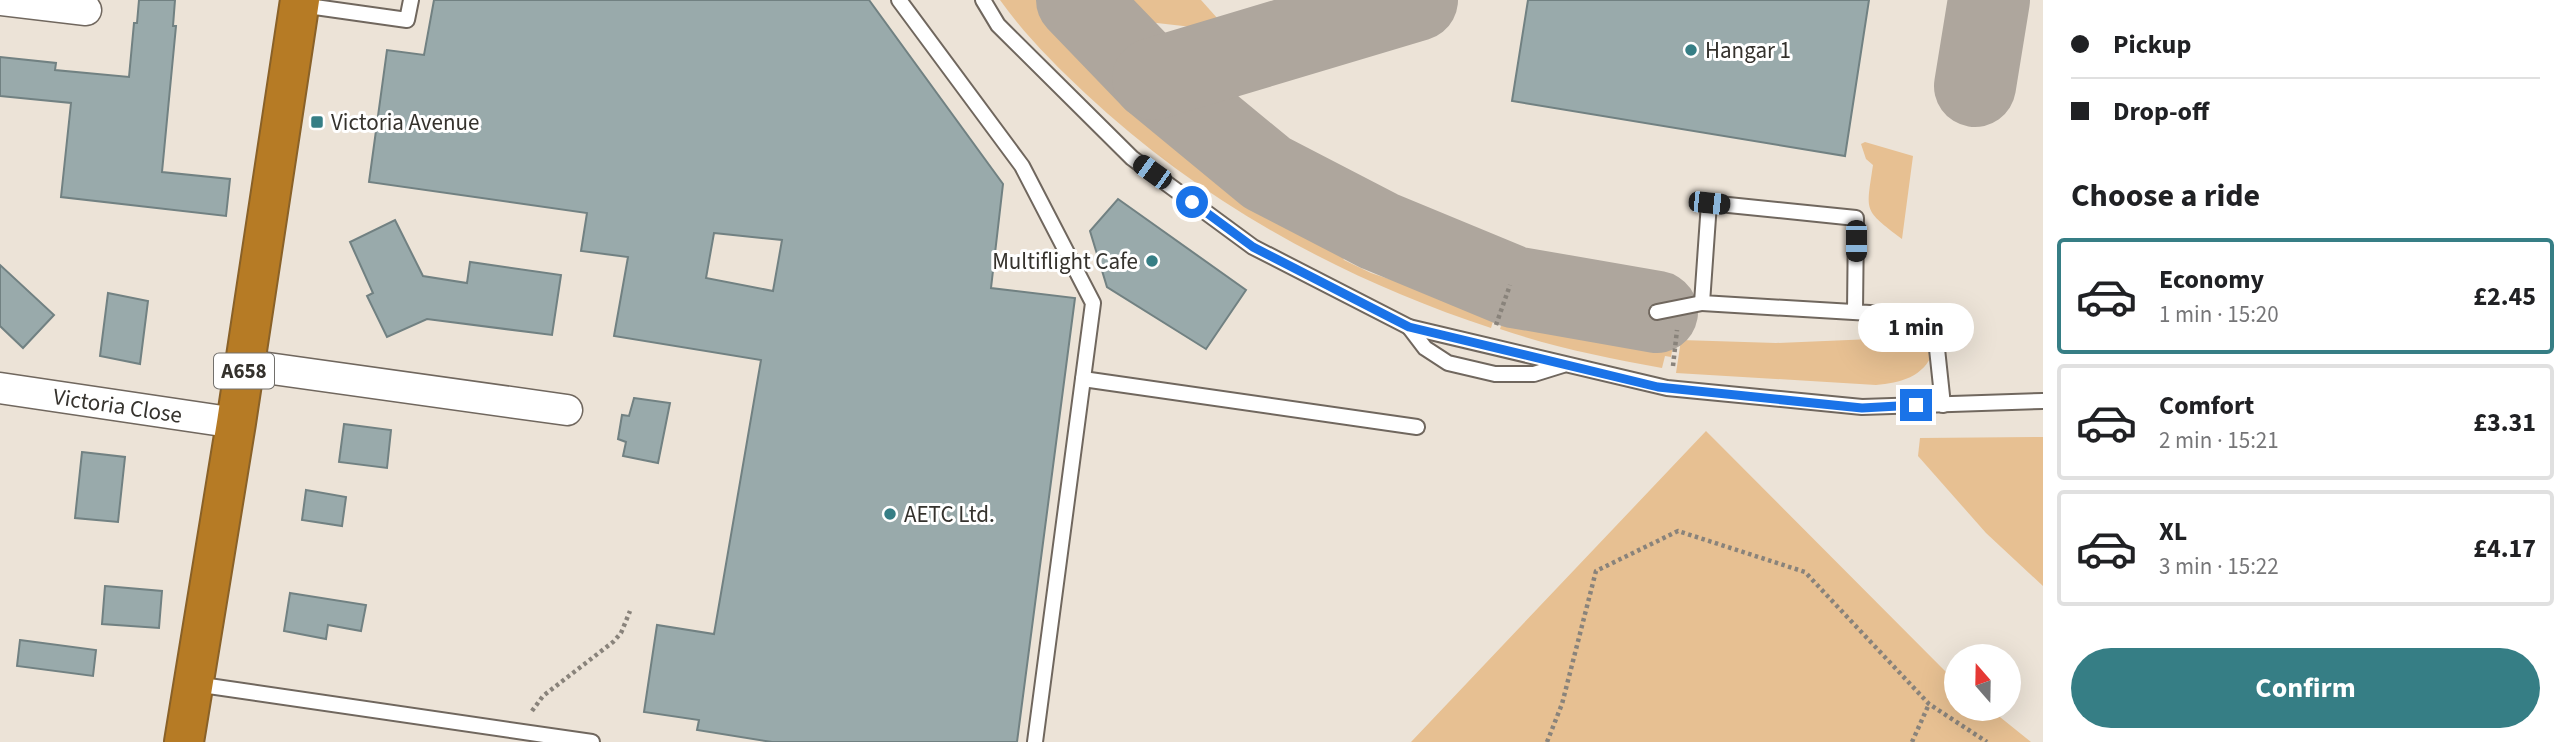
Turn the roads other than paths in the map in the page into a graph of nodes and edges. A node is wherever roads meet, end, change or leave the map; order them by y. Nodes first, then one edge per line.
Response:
1 (0, 0) edge
2 (411, 0) edge
3 (899, 0) edge
4 (983, 0) edge
5 (300, 2) edge
6 (86, 10) dead end
7 (1702, 303) junction
8 (1657, 312) dead end
9 (1855, 312) junction
10 (1409, 327) junction
11 (245, 365) junction
12 (1565, 365) junction
13 (1083, 379) junction
14 (0, 388) edge
15 (2043, 401) edge
16 (1943, 405) junction
17 (567, 410) dead end
18 (236, 423) junction
19 (1418, 427) dead end
20 (193, 684) junction
21 (184, 742) edge
22 (592, 742) edge
23 (1035, 742) edge

1 - 6 street
2 - 5 lane
3 - 13 lane
4 - 10 lane
5 - 11 highway, A658
7 - 8 lane
7 - 9 lane
7 - 9 lane
9 - 16 lane
10 - 12 lane
10 - 12 lane
11 - 17 street
11 - 18 highway, A658
12 - 16 lane
13 - 19 lane
13 - 23 lane
14 - 18 street, Victoria Close
15 - 16 lane
18 - 20 highway, A658
20 - 21 highway, A658
20 - 22 lane

